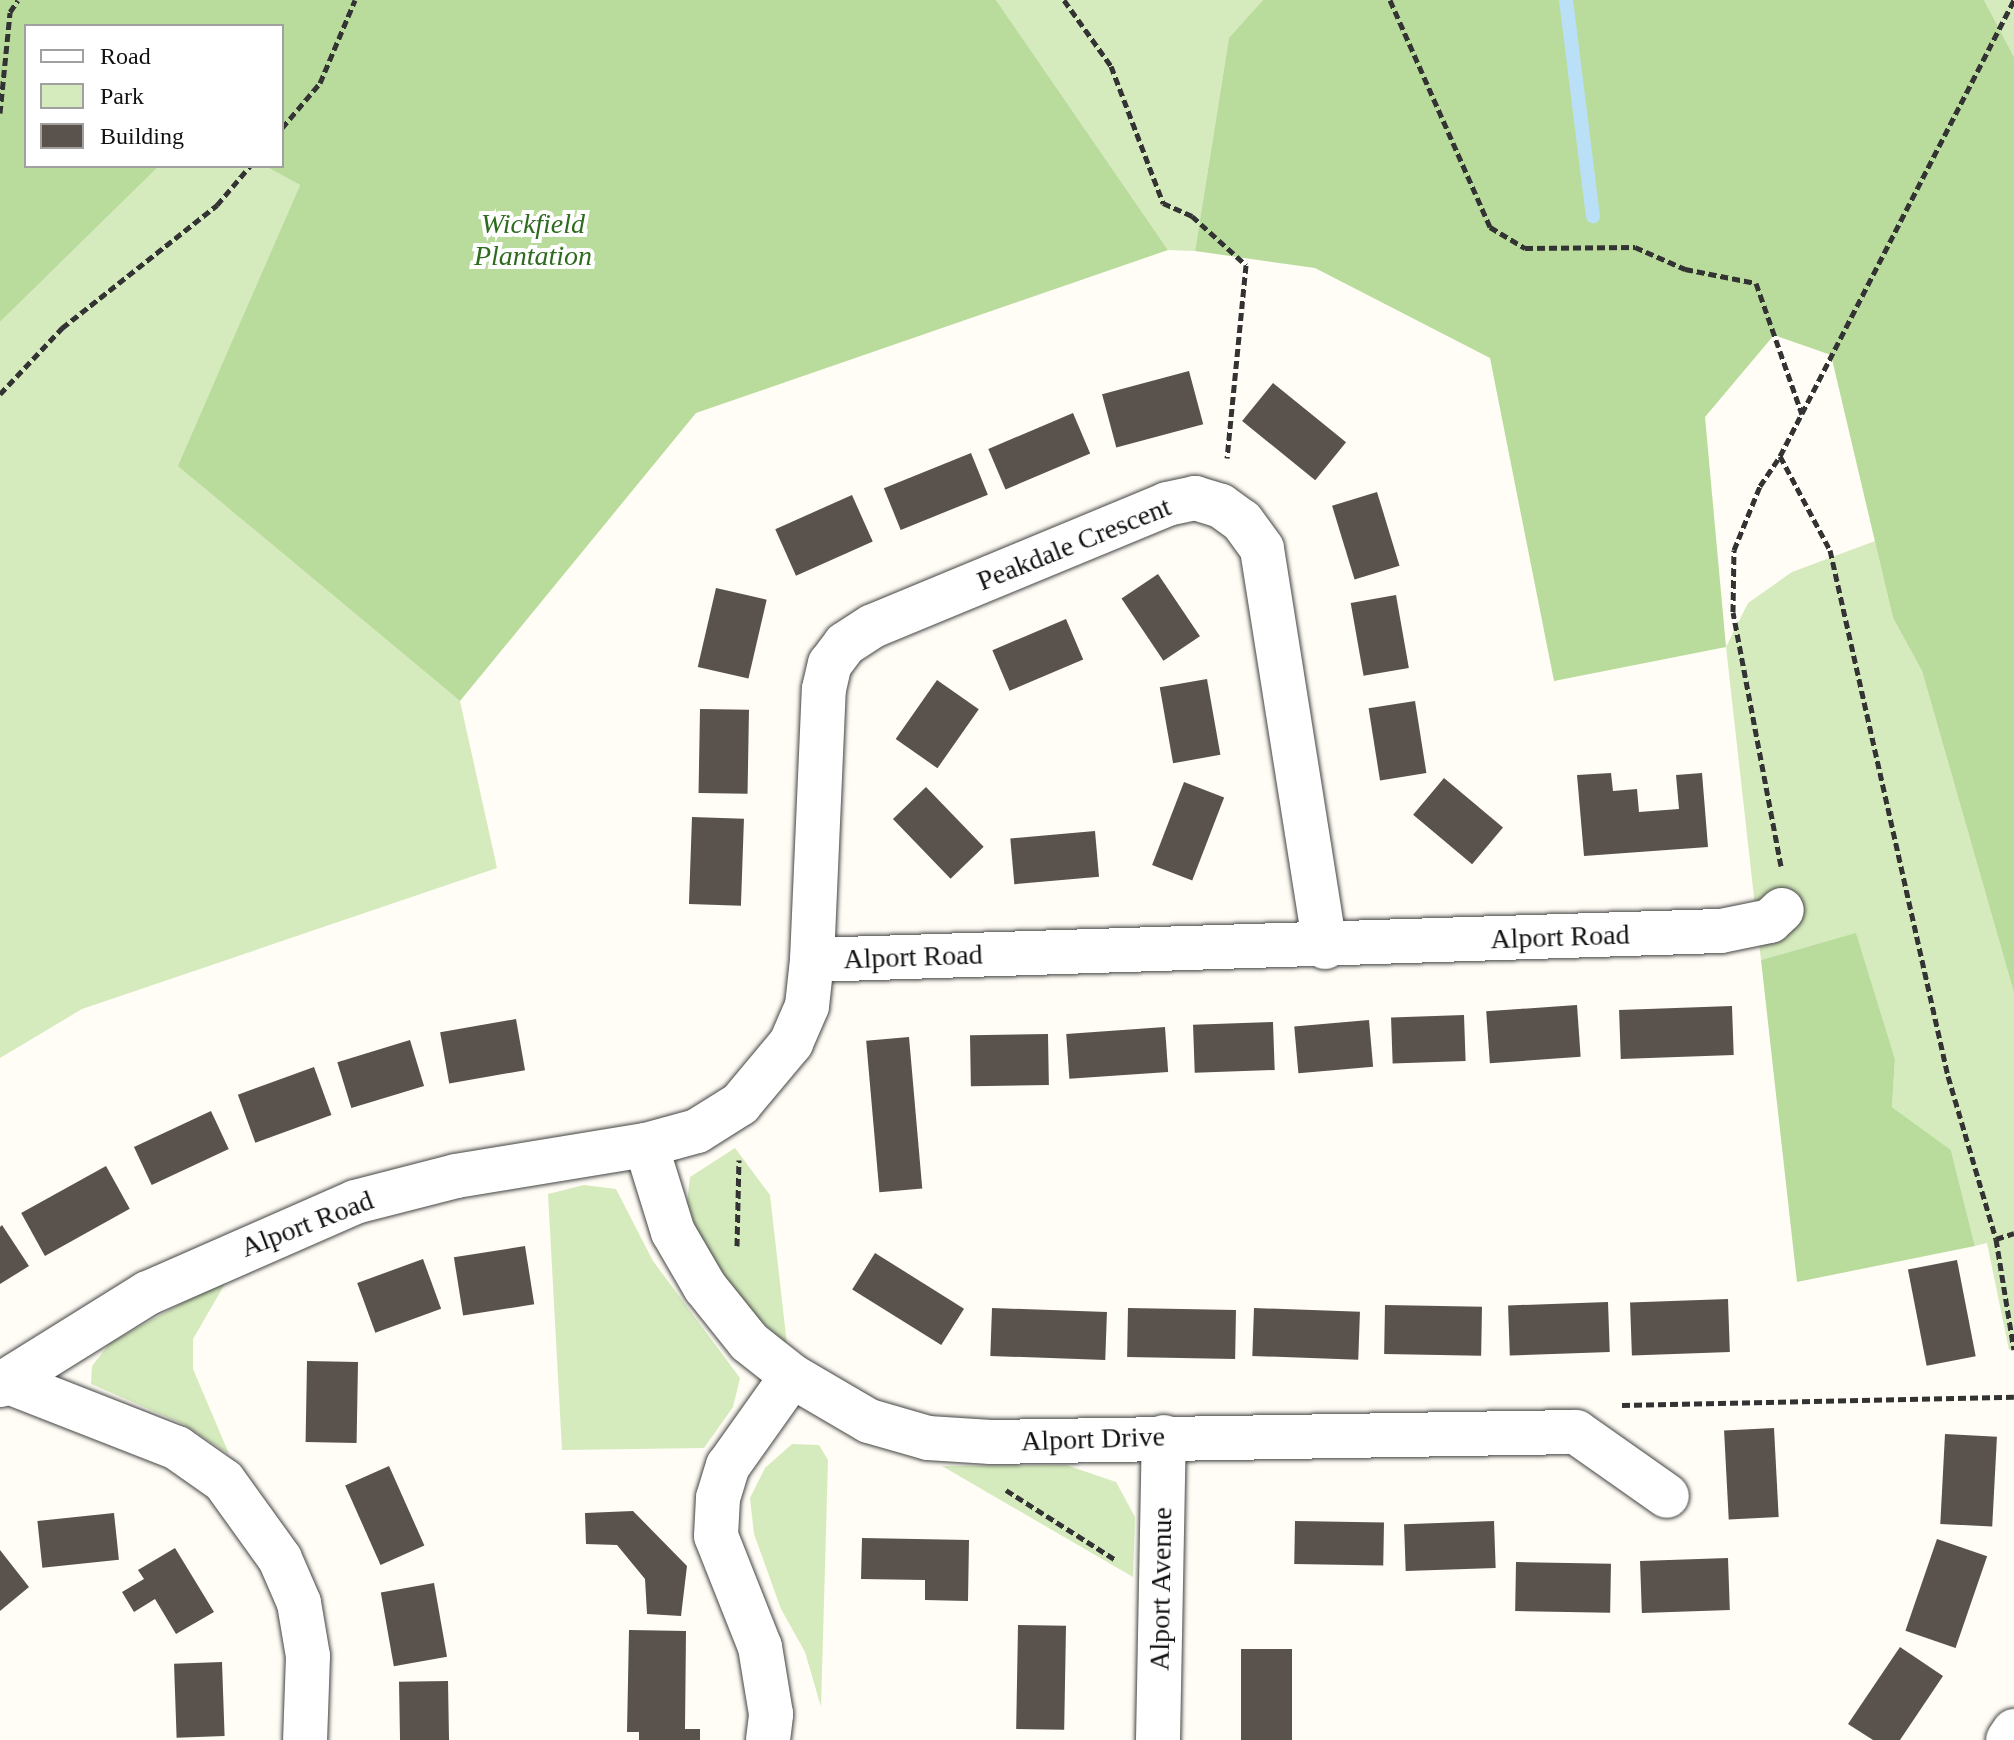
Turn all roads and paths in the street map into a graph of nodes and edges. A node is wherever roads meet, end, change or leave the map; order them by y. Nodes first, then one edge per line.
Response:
1 (18, 0) edge
2 (355, 0) edge
3 (1064, 0) edge
4 (1390, 0) edge
5 (2014, 0) edge
6 (0, 113) edge
7 (284, 126) edge
8 (248, 168) edge
9 (0, 394) edge
10 (1802, 415) junction
11 (1780, 456) junction
12 (1226, 468) dead end
13 (1782, 910) joint
14 (1325, 947) junction
15 (812, 960) junction
16 (740, 1104) junction
17 (646, 1145) junction
18 (2014, 1233) edge
19 (1996, 1239) junction
20 (737, 1252) dead end
21 (2014, 1350) edge
22 (792, 1376) junction
23 (3, 1383) edge
24 (2014, 1397) edge
25 (1576, 1432) junction
26 (1164, 1437) junction
27 (1002, 1488) dead end
28 (1667, 1496) dead end
29 (1161, 1588) junction
30 (2014, 1731) edge
31 (305, 1740) edge
32 (768, 1740) edge
33 (1158, 1740) edge
34 (2008, 1740) edge

1 - 6 path
2 - 7 path
3 - 12 path
4 - 10 path
5 - 10 path
8 - 9 path
10 - 11 path
11 - 13 path
11 - 19 path
13 - 14 street, Alport Road
14 - 15 street, Alport Road
14 - 15 street, Peakdale Crescent
15 - 16 street, Alport Road
16 - 17 street, Alport Road
16 - 20 path
17 - 22 street, Alport Drive
17 - 23 street, Alport Road
18 - 19 path
19 - 21 path
22 - 26 street, Alport Drive
22 - 32 street
23 - 31 street
24 - 25 path
25 - 26 street, Alport Drive
25 - 28 street
26 - 29 street, Alport Avenue
27 - 29 path
29 - 33 street, Alport Avenue
30 - 34 street

